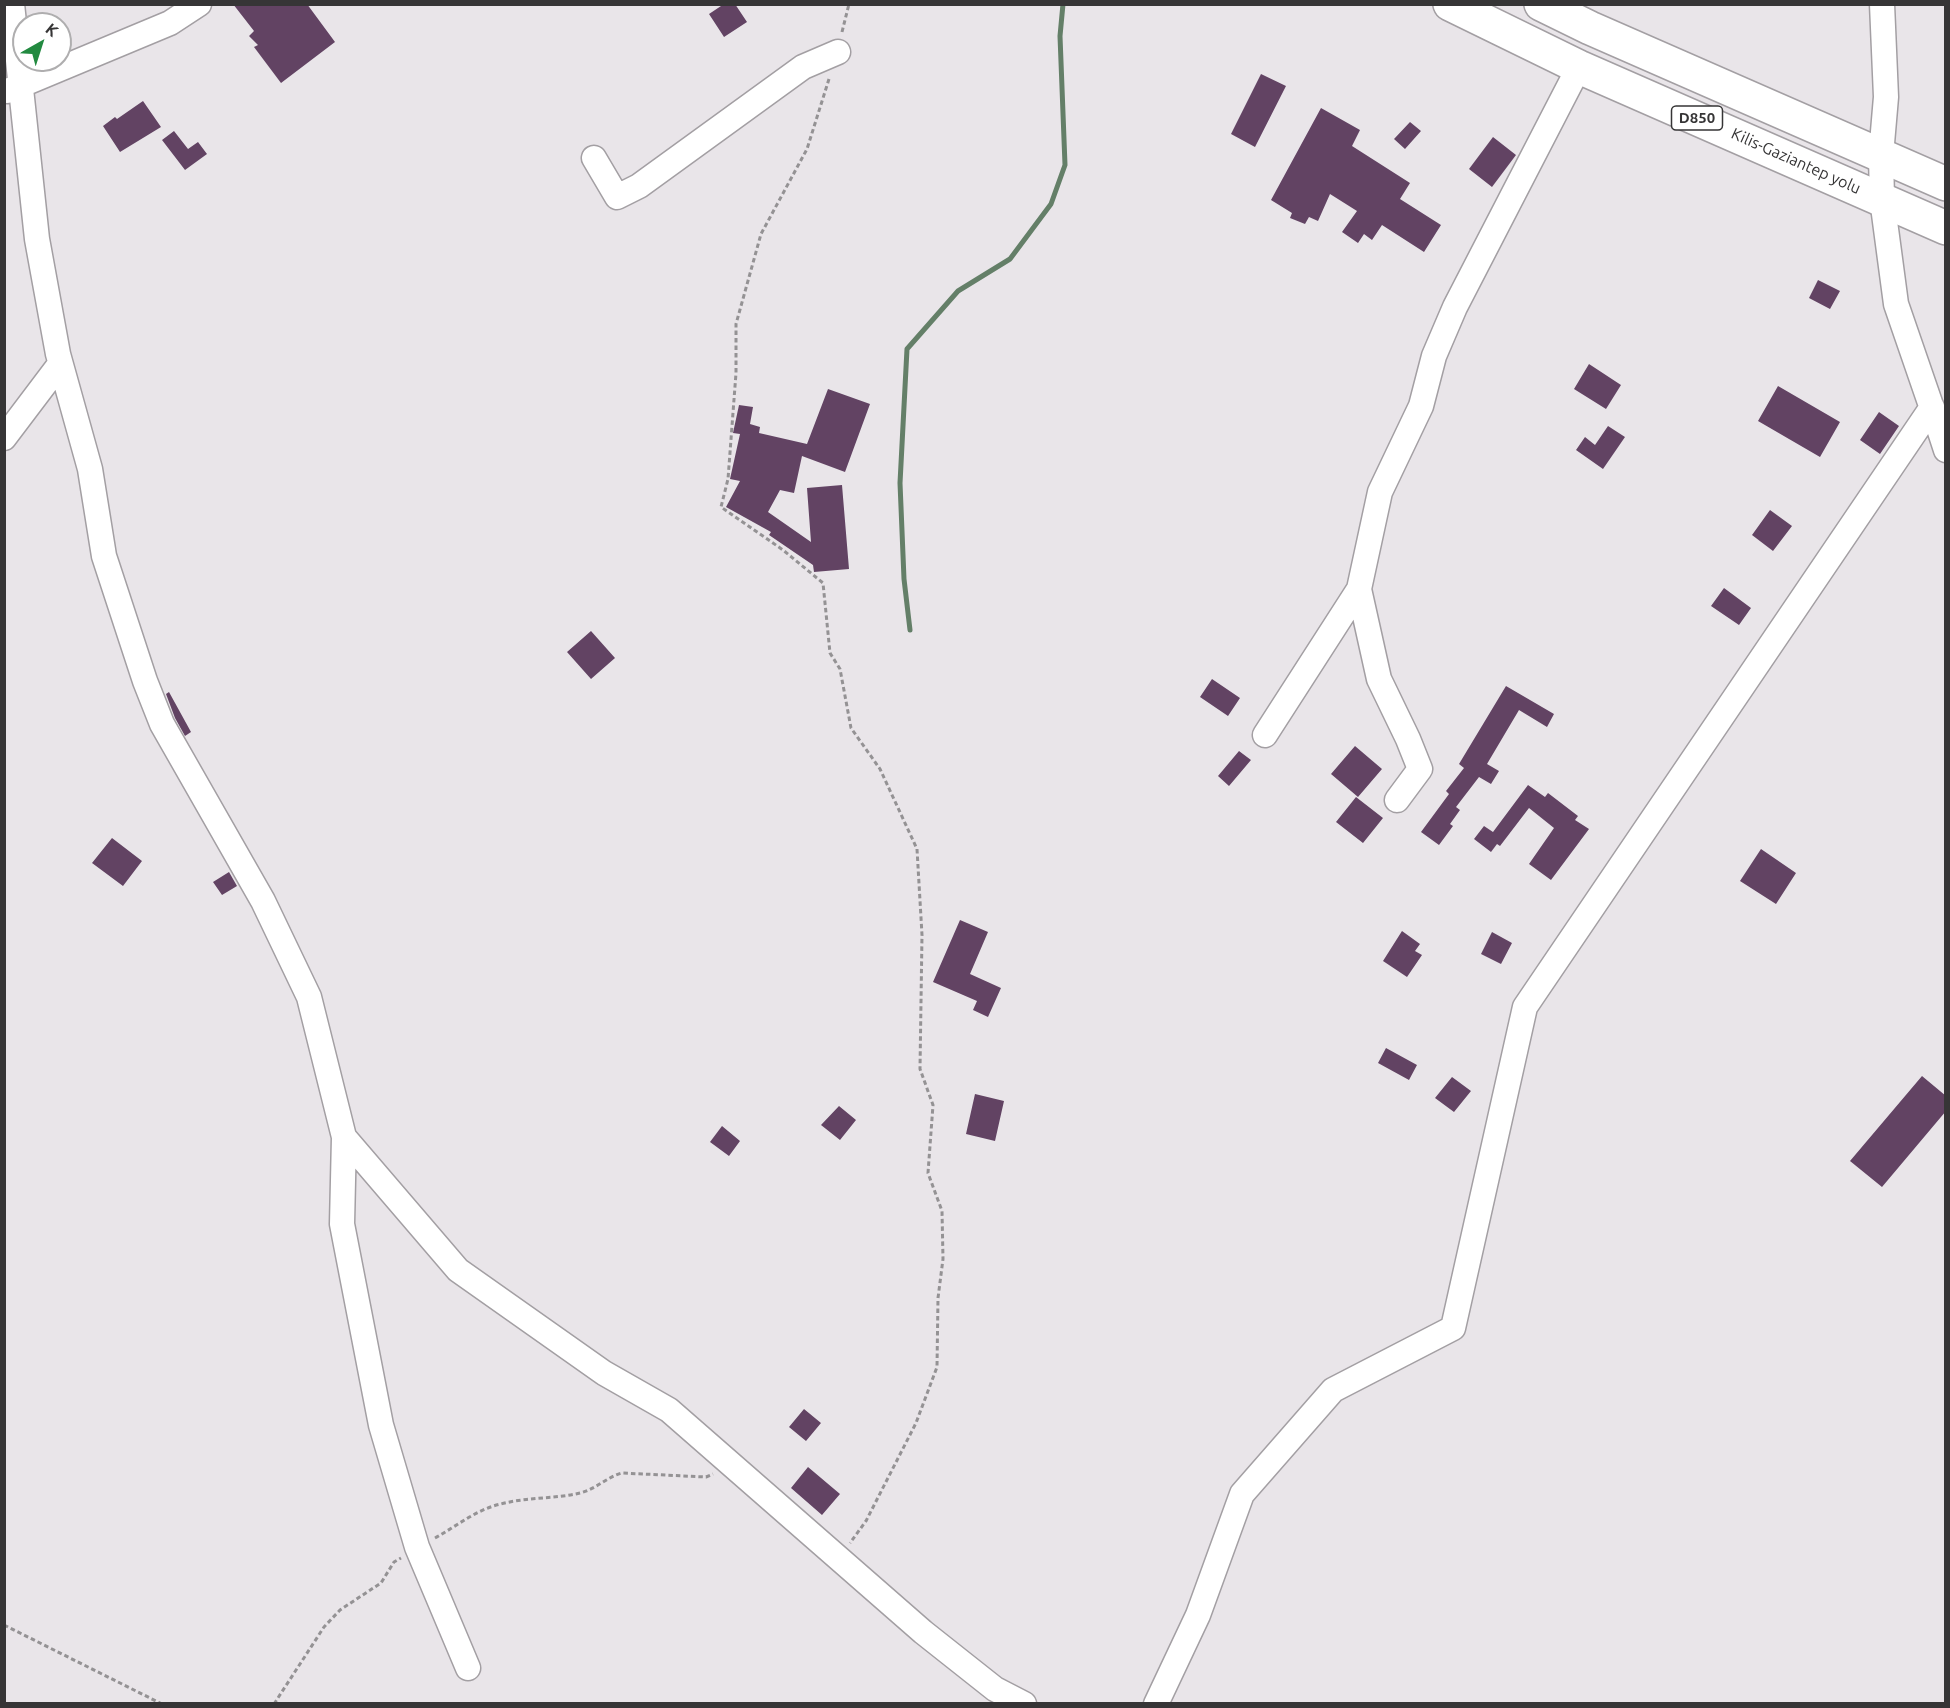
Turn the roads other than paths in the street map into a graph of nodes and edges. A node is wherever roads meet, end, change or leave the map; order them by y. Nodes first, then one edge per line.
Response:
1 (12, 4) edge
2 (199, 4) edge
3 (1450, 4) edge
4 (1541, 4) edge
5 (1882, 4) edge
6 (838, 52) road end
7 (1579, 67) junction
8 (12, 88) edge
9 (1881, 155) junction
10 (594, 158) dead end
11 (1946, 184) edge
12 (1882, 199) junction
13 (1946, 228) edge
14 (60, 364) junction
15 (1932, 407) junction
16 (4, 438) edge
17 (1946, 449) edge
18 (1359, 589) junction
19 (1265, 735) dead end
20 (1397, 800) dead end
21 (344, 1137) junction
22 (468, 1668) dead end
23 (1024, 1704) edge
24 (1156, 1704) edge

1 - 8 street
2 - 8 street
3 - 7 highway, Kilis-Gaziantep yolu / D850
4 - 9 highway, D850
5 - 9 street
6 - 10 street
7 - 12 highway, Kilis-Gaziantep yolu / D850
7 - 18 street
8 - 14 street
9 - 11 highway, D850
9 - 12 street
12 - 13 highway, Kilis-Gaziantep yolu / D850
12 - 15 street
14 - 16 street
14 - 21 street
15 - 17 street
15 - 24 street
18 - 19 street
18 - 20 street
21 - 22 street
21 - 23 street

